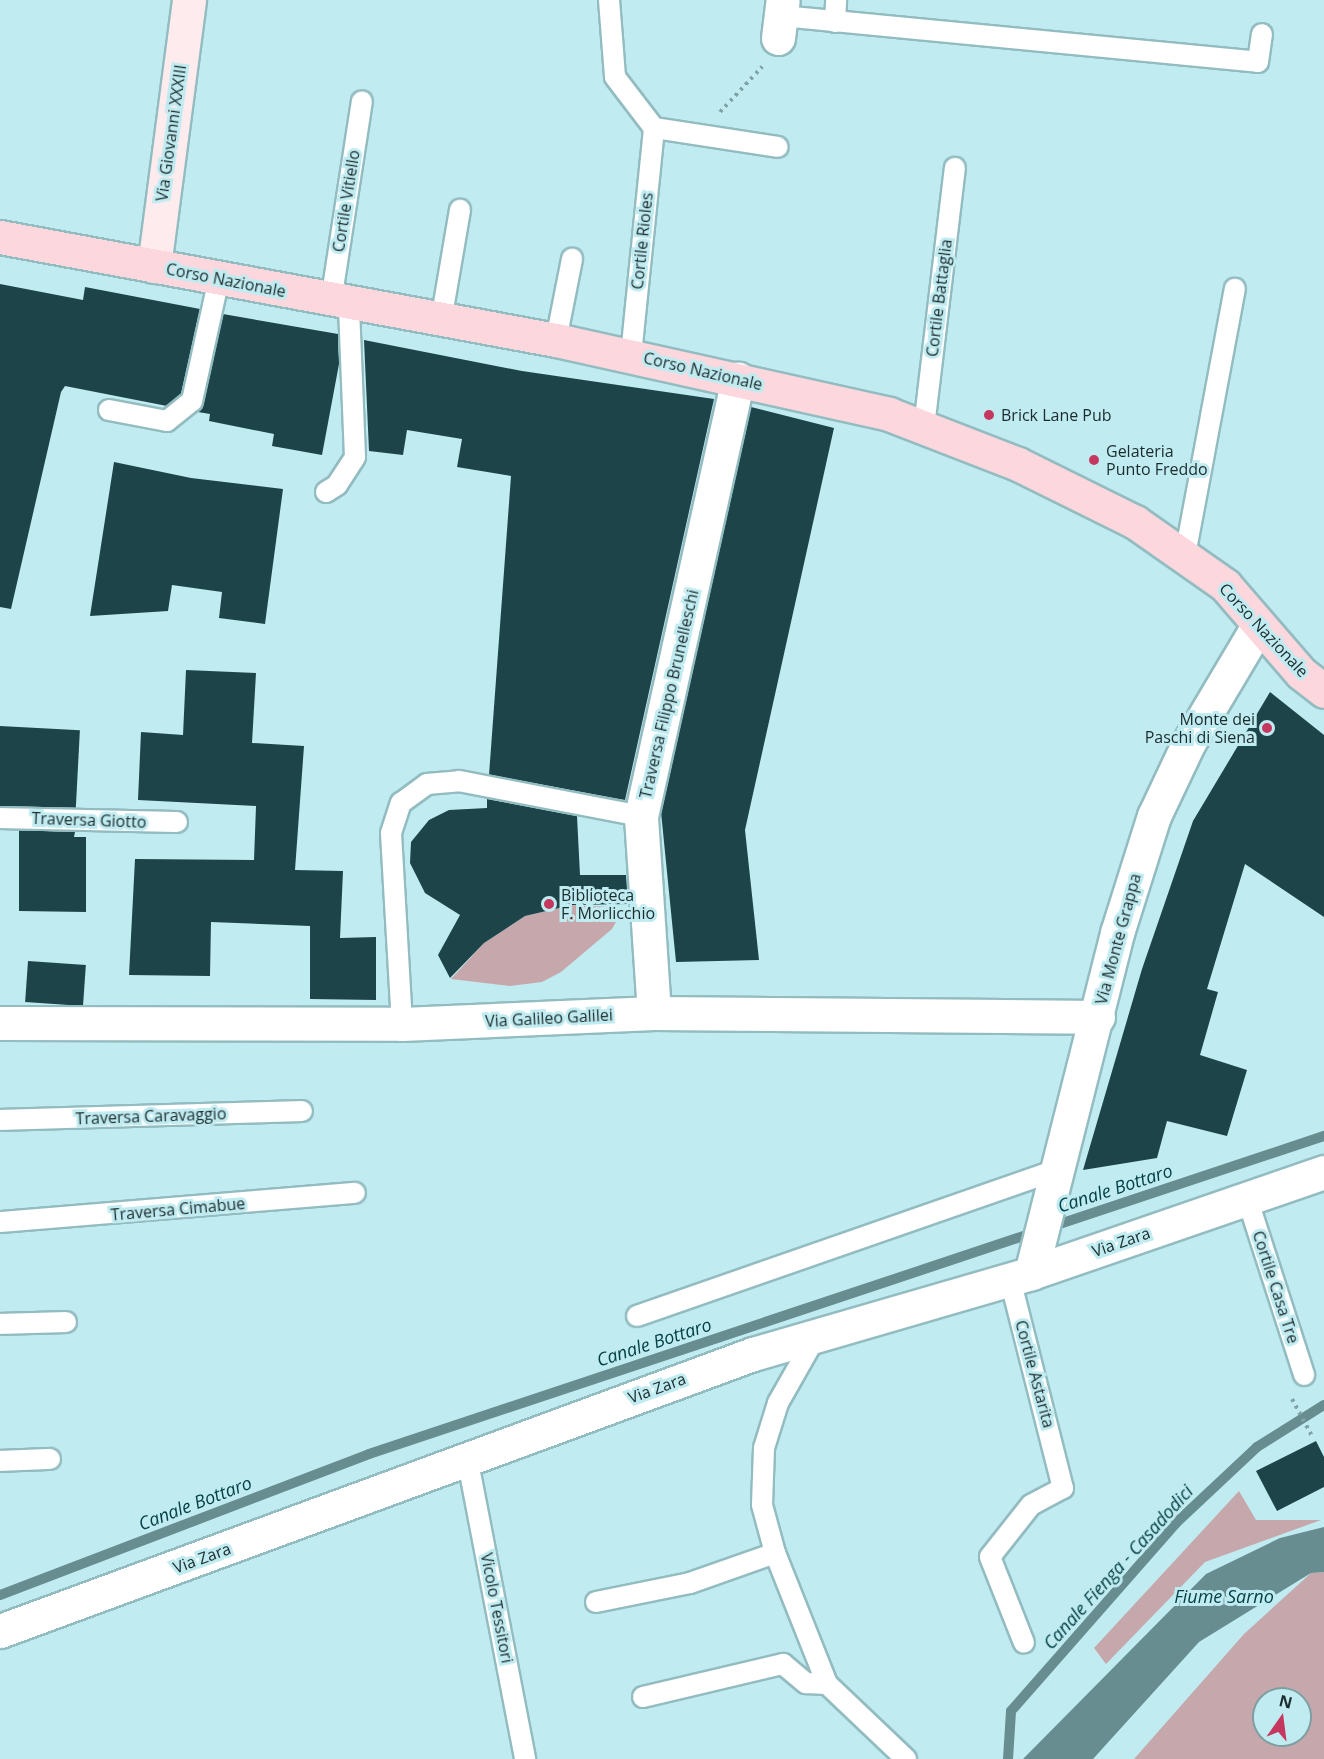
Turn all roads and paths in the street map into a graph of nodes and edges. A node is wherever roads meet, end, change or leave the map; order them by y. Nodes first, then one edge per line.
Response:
1 (189, 0) edge
2 (609, 0) edge
3 (836, 0) edge
4 (781, 18) edge
5 (835, 22) junction
6 (1262, 34) dead end
7 (362, 102) dead end
8 (654, 128) junction
9 (696, 134) junction
10 (778, 147) dead end
11 (955, 168) dead end
12 (460, 210) dead end
13 (0, 237) edge
14 (572, 259) dead end
15 (154, 266) junction
16 (219, 278) junction
17 (1235, 289) dead end
18 (340, 303) junction
19 (441, 321) junction
20 (556, 340) junction
21 (631, 355) junction
22 (738, 379) junction
23 (109, 410) dead end
24 (924, 428) junction
25 (326, 492) dead end
26 (1185, 555) junction
27 (1258, 626) junction
28 (1324, 691) edge
29 (641, 816) junction
30 (0, 818) edge
31 (177, 822) dead end
32 (654, 1013) junction
33 (1098, 1017) junction
34 (0, 1023) edge
35 (402, 1024) junction
36 (302, 1111) dead end
37 (0, 1120) edge
38 (1056, 1170) junction
39 (1324, 1172) edge
40 (355, 1193) dead end
41 (1247, 1198) junction
42 (0, 1222) edge
43 (1020, 1276) junction
44 (637, 1316) dead end
45 (66, 1322) dead end
46 (0, 1324) edge
47 (816, 1336) junction
48 (1304, 1375) dead end
49 (1286, 1388) dead end
50 (1312, 1436) dead end
51 (467, 1456) junction
52 (50, 1459) dead end
53 (0, 1461) edge
54 (775, 1553) junction
55 (596, 1602) dead end
56 (0, 1631) edge
57 (1024, 1643) dead end
58 (826, 1684) junction
59 (643, 1697) dead end
60 (525, 1759) edge
61 (906, 1759) edge

1 - 15 main road, Via Giovanni XXXIII
2 - 8 lane
3 - 5 lane
4 - 5 lane
4 - 9 path
5 - 6 lane
7 - 18 lane, Cortile Vitiello
8 - 9 lane
8 - 21 lane, Cortile Rioles
9 - 10 lane
11 - 24 lane, Cortile Battaglia
12 - 19 lane
13 - 15 main road, Corso Nazionale
14 - 20 lane
15 - 16 main road, Corso Nazionale
16 - 18 main road, Corso Nazionale
16 - 23 lane
17 - 26 lane
18 - 19 main road, Corso Nazionale
18 - 25 lane, Cortile Vitiello
19 - 20 main road, Corso Nazionale
20 - 21 main road, Corso Nazionale
21 - 22 main road, Corso Nazionale
22 - 24 main road, Corso Nazionale
22 - 29 street, Traversa Filippo Brunelleschi
24 - 26 main road, Corso Nazionale
26 - 27 main road, Corso Nazionale
27 - 28 main road, Corso Nazionale
27 - 33 street, Via Monte Grappa
29 - 32 street, Traversa Filippo Brunelleschi
29 - 35 lane
30 - 31 lane, Traversa Giotto
32 - 33 street, Via Galileo Galilei
32 - 35 street, Via Galileo Galilei
33 - 38 street, Via Monte Grappa
34 - 35 street, Via Galileo Galilei
36 - 37 lane, Traversa Caravaggio
38 - 43 street, Via Monte Grappa
38 - 44 lane
39 - 41 street, Via Zara
40 - 42 lane, Traversa Cimabue
41 - 43 street, Via Zara
41 - 48 lane, Cortile Casa Tre
43 - 47 street, Via Zara
43 - 57 lane, Cortile Astarita
45 - 46 lane
47 - 51 street, Via Zara
47 - 54 lane
49 - 50 path
51 - 56 street, Via Zara
51 - 60 lane, Vicolo Tessitori
52 - 53 lane
54 - 55 lane
54 - 58 lane
58 - 59 lane
58 - 61 lane

